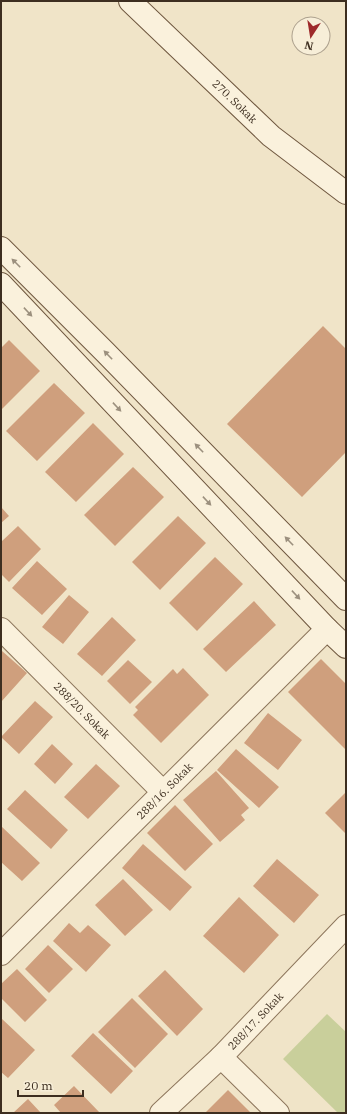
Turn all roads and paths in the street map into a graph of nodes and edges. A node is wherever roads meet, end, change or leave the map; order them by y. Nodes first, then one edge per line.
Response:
1 (130, 1) edge
2 (346, 193) edge
3 (1, 248) edge
4 (1, 284) edge
5 (346, 599) edge
6 (1, 629) edge
7 (328, 629) junction
8 (346, 647) edge
9 (163, 792) junction
10 (346, 926) edge
11 (1, 954) edge
12 (221, 1057) junction
13 (161, 1113) edge
14 (278, 1113) edge

1 - 2 street, 270. Sokak
5 -> 3 street
4 -> 7 street
6 - 9 street, 288/20. Sokak
7 - 8 street
7 - 9 street, 288/16. Sokak
9 - 11 street, 288/16. Sokak
10 - 12 street, 288/17. Sokak
12 - 13 street, 288/17. Sokak
12 - 14 street

